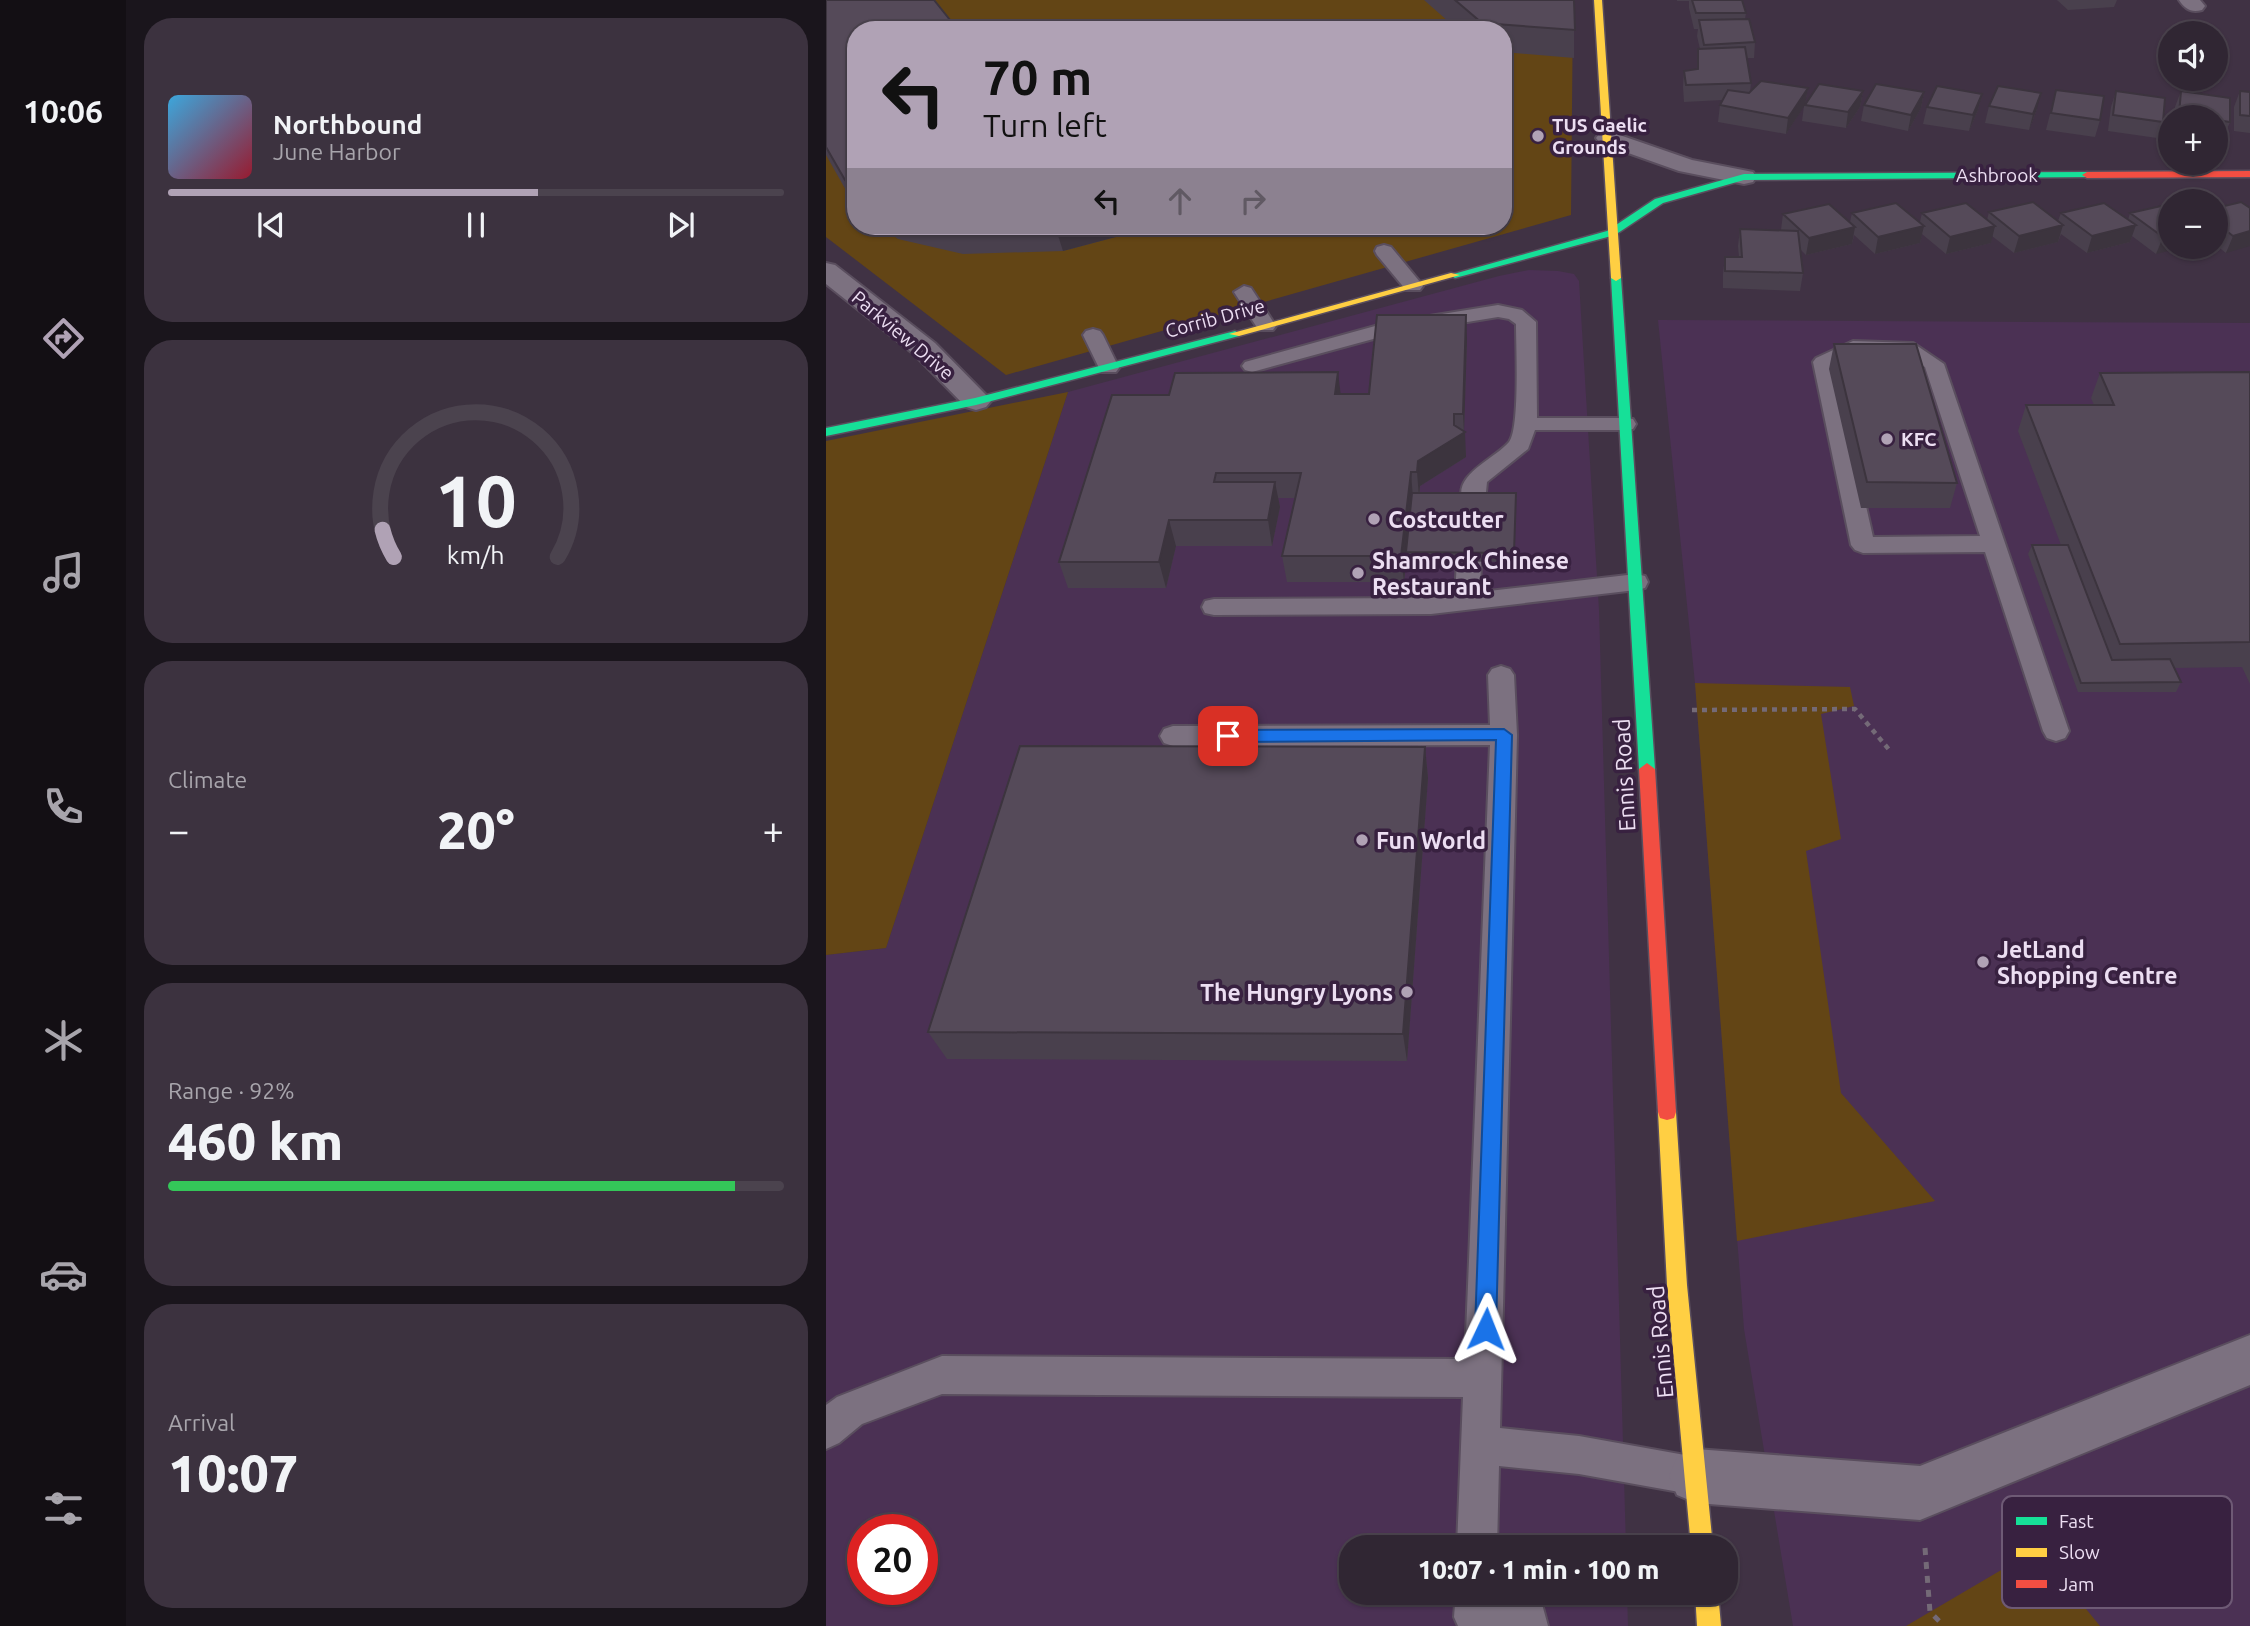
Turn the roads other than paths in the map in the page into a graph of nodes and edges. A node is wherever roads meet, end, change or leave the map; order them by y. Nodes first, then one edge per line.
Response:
1 (1598, 0) edge
2 (1608, 138) junction
3 (2250, 174) edge
4 (1744, 177) junction
5 (1611, 233) junction
6 (1384, 251) dead end
7 (826, 271) edge
8 (1413, 286) junction
9 (1244, 292) dead end
10 (1363, 300) junction
11 (1266, 326) junction
12 (1386, 329) junction
13 (1093, 335) dead end
14 (1252, 366) dead end
15 (1109, 368) junction
16 (976, 401) junction
17 (1526, 424) junction
18 (1625, 424) junction
19 (826, 432) edge
20 (1474, 502) edge
21 (1994, 544) junction
22 (1469, 562) edge
23 (1636, 582) junction
24 (1467, 600) junction
25 (1214, 607) dead end
26 (1501, 675) dead end
27 (2056, 731) dead end
28 (1504, 735) junction
29 (1173, 736) dead end
30 (2250, 1360) edge
31 (1484, 1378) junction
32 (826, 1430) edge
33 (1481, 1445) junction
34 (1696, 1476) junction
35 (1477, 1535) edge
36 (1701, 1535) edge
37 (1475, 1605) edge
38 (1707, 1605) edge
39 (1527, 1626) edge
40 (1709, 1626) edge

1 - 2 main road, Ennis Road
2 - 4 street, Ashbrook
2 - 5 main road, Ennis Road
3 - 4 main road, Ashbrook
4 - 5 main road, Ashbrook
5 - 8 main road, Corrib Drive
5 - 18 main road, Ennis Road
6 - 8 lane
7 - 16 street, Parkview Drive
8 - 10 main road, Corrib Drive
9 - 11 lane
10 - 11 main road, Corrib Drive
10 - 12 lane
11 - 15 main road, Corrib Drive
12 - 14 lane
12 - 17 lane
13 - 15 lane
15 - 16 main road, Corrib Drive
16 - 19 main road, Corrib Drive
17 - 18 lane
17 - 20 lane
18 - 23 main road, Ennis Road
21 - 21 lane
21 - 27 lane
22 - 24 lane
23 - 24 lane
23 - 34 main road, Ennis Road
24 - 25 lane
26 - 28 lane
28 - 29 lane
28 - 31 lane
30 - 34 street
31 - 32 lane
31 - 33 lane
33 - 34 lane
33 - 35 lane
34 - 36 main road, Ennis Road
37 - 39 lane
38 - 40 main road

